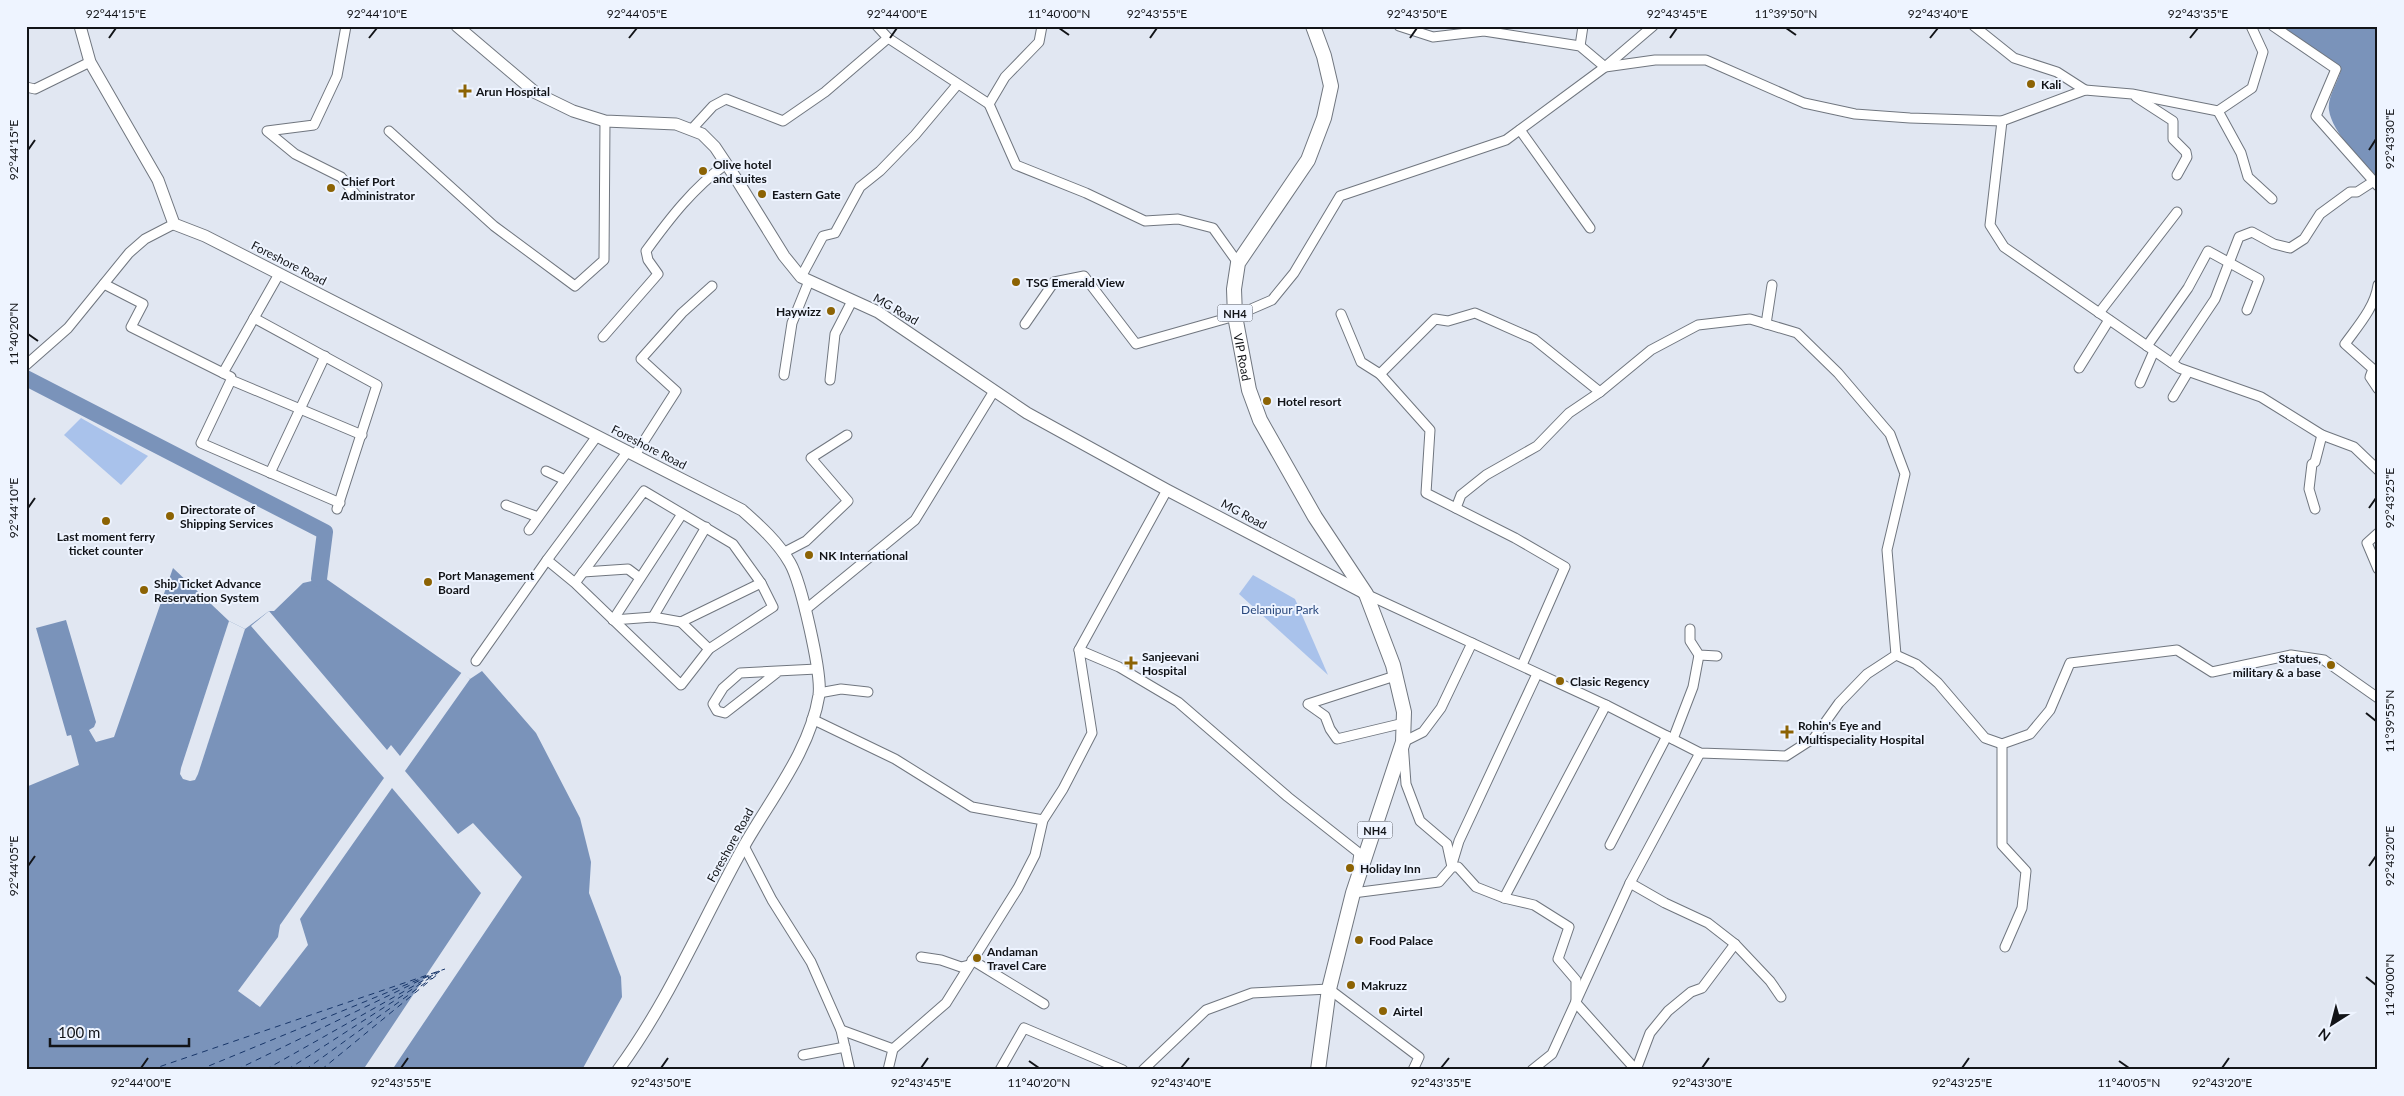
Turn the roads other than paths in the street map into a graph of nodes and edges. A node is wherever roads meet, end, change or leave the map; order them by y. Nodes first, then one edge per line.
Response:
1 (80, 26) edge
2 (346, 26) edge
3 (457, 26) edge
4 (878, 26) edge
5 (1042, 26) edge
6 (1314, 26) edge
7 (1400, 26) edge
8 (1583, 26) edge
9 (1653, 26) edge
10 (1974, 26) edge
11 (2251, 26) edge
12 (2273, 26) edge
13 (888, 38) junction
14 (1580, 46) junction
15 (90, 62) junction
16 (1605, 67) junction
17 (957, 85) junction
18 (26, 87) edge
19 (2085, 90) junction
20 (2132, 94) junction
21 (989, 104) junction
22 (2218, 111) junction
23 (605, 121) junction
24 (2002, 121) junction
25 (691, 130) junction
26 (1520, 130) junction
27 (389, 131) dead end
28 (726, 164) junction
29 (2177, 175) dead end
30 (2376, 184) edge
31 (356, 195) dead end
32 (2272, 199) dead end
33 (2176, 212) dead end
34 (174, 224) junction
35 (1590, 228) dead end
36 (1238, 263) junction
37 (2228, 263) junction
38 (279, 274) junction
39 (805, 279) junction
40 (104, 284) junction
41 (2378, 284) edge
42 (1772, 285) dead end
43 (712, 286) dead end
44 (852, 301) junction
45 (2247, 310) dead end
46 (2099, 313) junction
47 (1341, 314) dead end
48 (1235, 316) junction
49 (254, 318) junction
50 (2109, 320) junction
51 (1025, 324) dead end
52 (1766, 324) junction
53 (603, 337) dead end
54 (2150, 348) junction
55 (325, 356) junction
56 (2366, 362) junction
57 (2172, 364) junction
58 (2378, 364) edge
59 (26, 365) edge
60 (2079, 368) dead end
61 (2188, 372) junction
62 (223, 373) junction
63 (1380, 374) junction
64 (784, 375) dead end
65 (232, 380) junction
66 (830, 380) dead end
67 (2140, 383) dead end
68 (2378, 389) edge
69 (994, 391) junction
70 (1600, 392) junction
71 (2173, 397) dead end
72 (301, 410) junction
73 (362, 435) junction
74 (847, 435) dead end
75 (2322, 435) junction
76 (597, 436) junction
77 (632, 453) junction
78 (2378, 470) edge
79 (546, 471) dead end
80 (270, 473) junction
81 (565, 480) junction
82 (1167, 490) junction
83 (506, 505) dead end
84 (1456, 508) junction
85 (2315, 509) dead end
86 (682, 514) junction
87 (538, 517) junction
88 (706, 527) junction
89 (529, 530) dead end
90 (2378, 533) edge
91 (783, 553) junction
92 (547, 560) junction
93 (2378, 569) edge
94 (583, 572) junction
95 (640, 578) junction
96 (575, 583) junction
97 (761, 583) junction
98 (1366, 594) junction
99 (805, 610) junction
100 (653, 617) junction
101 (613, 620) junction
102 (681, 622) junction
103 (1690, 629) dead end
104 (1472, 643) junction
105 (709, 649) junction
106 (1079, 650) junction
107 (1700, 655) junction
108 (1896, 655) junction
109 (1717, 656) dead end
110 (476, 661) dead end
111 (1522, 666) junction
112 (817, 669) junction
113 (779, 671) junction
114 (1537, 674) junction
115 (1396, 676) junction
116 (868, 692) dead end
117 (819, 693) junction
118 (2378, 698) edge
119 (1606, 705) junction
120 (812, 719) junction
121 (1404, 723) junction
122 (1670, 738) junction
123 (1403, 742) junction
124 (2002, 744) junction
125 (1700, 753) junction
126 (1043, 820) junction
127 (1610, 845) dead end
128 (744, 846) junction
129 (1452, 867) junction
130 (1630, 883) junction
131 (1353, 893) junction
132 (1504, 898) junction
133 (1735, 944) junction
134 (2005, 947) dead end
135 (921, 957) dead end
136 (971, 962) junction
137 (1329, 989) junction
138 (1781, 996) dead end
139 (1576, 1003) junction
140 (1044, 1004) dead end
141 (841, 1030) junction
142 (845, 1047) junction
143 (893, 1049) junction
144 (804, 1056) dead end
145 (618, 1070) edge
146 (850, 1070) edge
147 (888, 1070) edge
148 (1000, 1070) edge
149 (1123, 1070) edge
150 (1143, 1070) edge
151 (1318, 1070) edge
152 (1413, 1070) edge
153 (1532, 1070) edge
154 (1636, 1070) edge

1 - 15 main road
2 - 31 street
3 - 23 main road, MG Road
4 - 13 street
5 - 21 street
6 - 36 highway, VIP Road / NH4
7 - 14 street
8 - 14 street
9 - 16 street
10 - 19 street
11 - 22 street
12 - 30 street
13 - 17 street
13 - 25 street
14 - 16 street
15 - 18 street
15 - 34 main road
16 - 24 street
16 - 26 street
17 - 21 street
17 - 39 street
19 - 20 street
19 - 24 street
20 - 22 street
20 - 29 street
21 - 36 street
22 - 32 street
23 - 25 main road, MG Road
23 - 27 street
24 - 46 street
25 - 28 main road, MG Road
26 - 35 street
26 - 48 street
28 - 39 main road, MG Road
28 - 53 street
30 - 37 street
33 - 46 street
34 - 38 main road, Foreshore Road
34 - 40 street
36 - 48 highway, VIP Road / NH4
37 - 45 street
37 - 54 street
37 - 57 street
38 - 49 street
38 - 76 main road, Foreshore Road
39 - 44 main road, MG Road
39 - 64 street
40 - 59 street
40 - 62 street
41 - 56 street
42 - 52 street
43 - 77 street
44 - 66 street
44 - 69 main road, MG Road
46 - 50 street
47 - 63 street
48 - 51 street
48 - 98 highway, VIP Road / NH4
49 - 55 street
49 - 62 street
50 - 54 street
50 - 60 street
52 - 70 street
52 - 108 street
54 - 57 street
54 - 67 street
55 - 72 street
55 - 73 street
56 - 58 street
56 - 68 street
57 - 61 street
61 - 71 street
61 - 75 street
62 - 65 street
63 - 70 street
63 - 84 street
65 - 72 street
65 - 80 street
69 - 82 main road, MG Road
69 - 99 street
70 - 84 street
72 - 73 street
72 - 80 street
73 - 80 street
74 - 91 street
75 - 78 street
75 - 85 street
76 - 77 main road, Foreshore Road
76 - 81 street
77 - 91 main road, Foreshore Road
77 - 92 street
79 - 81 street
81 - 87 street
82 - 98 main road, MG Road
82 - 106 street
83 - 87 street
84 - 111 street
86 - 88 street
86 - 94 street
86 - 95 street
87 - 89 street
88 - 97 street
88 - 100 street
90 - 93 street
91 - 99 main road, Foreshore Road
92 - 96 street
92 - 110 street
94 - 95 street
94 - 96 street
95 - 101 street
96 - 101 street
97 - 102 street
97 - 105 street
98 - 104 street
98 - 115 highway, NH4
99 - 112 main road, Foreshore Road
100 - 101 street
100 - 102 street
101 - 105 street
102 - 105 street
103 - 107 street
104 - 111 street
104 - 123 street
106 - 126 street
106 - 131 street
107 - 109 street
107 - 122 street
108 - 124 street
108 - 125 street
111 - 114 street
112 - 113 street
112 - 117 main road, Foreshore Road
113 - 113 street
114 - 119 street
114 - 129 street
115 - 121 highway, NH4
115 - 121 street
116 - 117 street
117 - 120 main road, Foreshore Road
118 - 124 street
119 - 122 street
119 - 132 street
120 - 126 street
120 - 128 main road, Foreshore Road
121 - 123 highway, NH4
122 - 125 street
122 - 127 street
123 - 129 street
123 - 131 highway, NH4
124 - 134 street
125 - 130 street
126 - 136 street
128 - 141 street
128 - 145 main road, Foreshore Road
129 - 131 street
129 - 132 street
130 - 133 street
130 - 139 street
131 - 137 highway, NH4
132 - 139 street
133 - 138 street
133 - 154 street
135 - 136 street
136 - 140 street
136 - 143 street
137 - 150 street
137 - 151 highway, NH4
137 - 152 street
139 - 153 street
139 - 154 street
141 - 142 street
141 - 143 street
142 - 144 street
142 - 146 street
143 - 147 street
148 - 149 street

